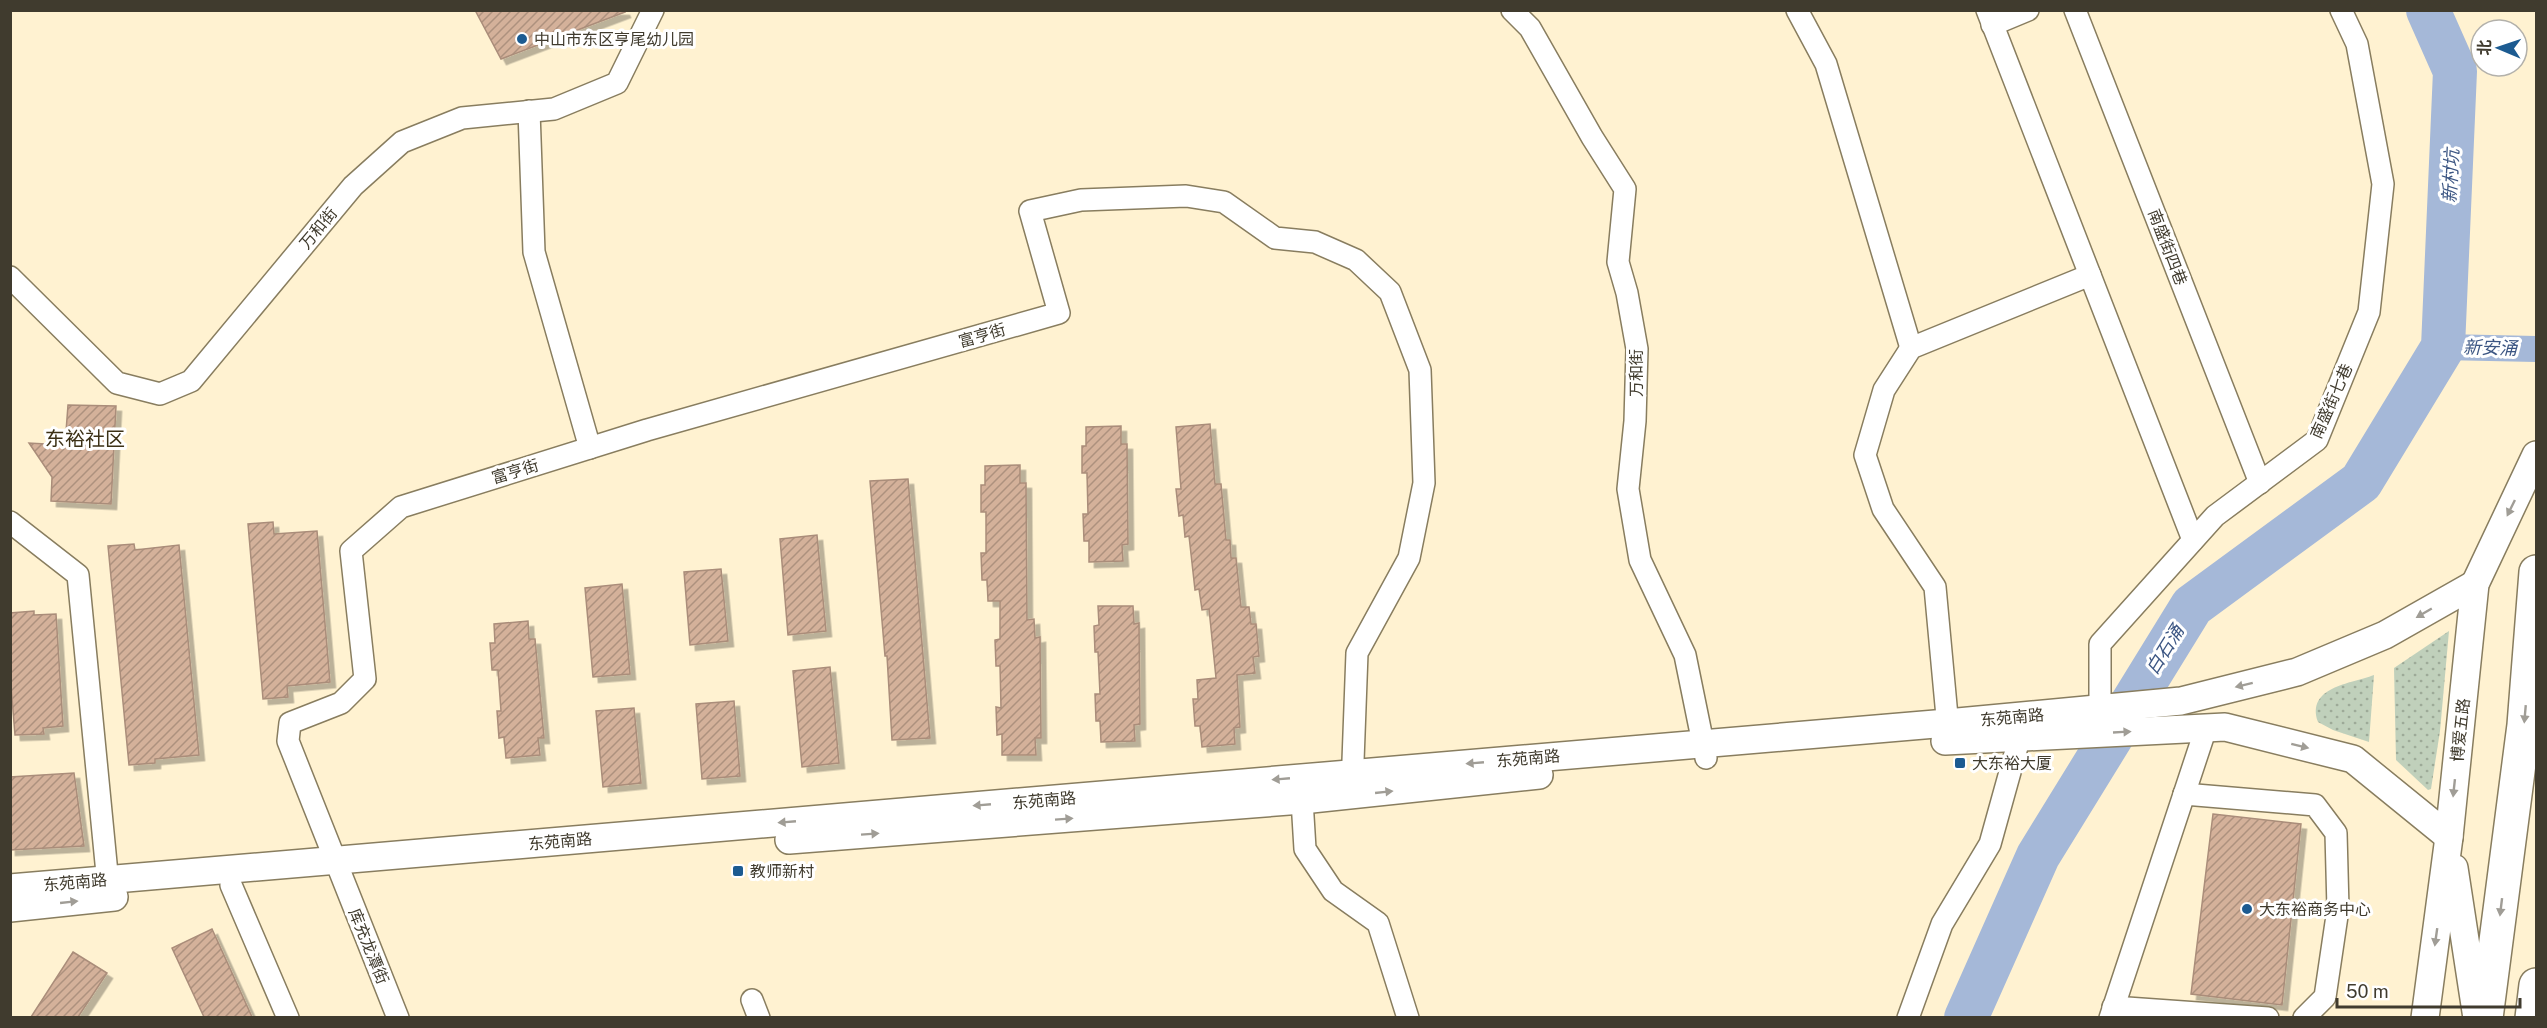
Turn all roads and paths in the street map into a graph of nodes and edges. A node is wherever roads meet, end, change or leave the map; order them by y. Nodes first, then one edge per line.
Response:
1 (653, 10) edge
2 (1512, 10) edge
3 (1797, 10) edge
4 (2028, 10) edge
5 (2075, 10) edge
6 (2341, 10) edge
7 (1990, 18) edge
8 (529, 111) junction
9 (2090, 275) junction
10 (10, 277) edge
11 (1911, 348) junction
12 (590, 448) junction
13 (2536, 456) edge
14 (2260, 483) junction
15 (10, 522) edge
16 (2193, 540) junction
17 (2536, 572) edge
18 (2475, 584) junction
19 (2089, 710) junction
20 (2193, 729) junction
21 (1948, 732) junction
22 (2020, 736) junction
23 (1704, 750) junction
24 (1352, 784) junction
25 (2184, 794) junction
26 (1302, 800) junction
27 (2450, 837) junction
28 (340, 875) junction
29 (231, 885) junction
30 (10, 888) edge
31 (109, 898) junction
32 (10, 909) edge
33 (2536, 985) edge
34 (2111, 1012) edge
35 (393, 1016) edge
36 (288, 1017) edge
37 (1408, 1017) edge
38 (1908, 1017) edge
39 (2268, 1017) edge
40 (2304, 1017) edge
41 (2426, 1017) edge
42 (2477, 1017) edge
43 (2486, 1017) edge
44 (2532, 1017) edge

1 - 8 street, 万和街
2 - 23 street, 万和街
3 - 11 street
4 - 7 street
5 - 14 street, 南盛街四巷
6 - 14 street, 南盛街七巷
7 - 9 street
8 - 10 street, 万和街
8 - 12 street
9 - 11 street
9 - 16 street
11 - 21 street
12 - 24 street, 富亨街
12 - 28 street, 富亨街
13 -> 18 street, 博爱五路
14 - 16 street, 南盛街七巷
15 - 31 street
16 - 19 street, 南盛街七巷
17 -> 43 highway
18 -> 19 street, 东苑南路
18 -> 27 street, 博爱五路
19 - 21 street, 东苑南路
22 -> 20 street, 东苑南路
20 - 25 street
20 -> 27 street
21 - 22 street, 东苑南路
21 - 23 street, 东苑南路
22 - 38 street
23 - 24 street, 东苑南路
24 - 26 street, 东苑南路
24 -> 30 street, 东苑南路
25 - 34 street
25 - 40 street
28 -> 26 street, 东苑南路
26 - 37 street
27 -> 41 street, 博爱五路
27 - 42 street
28 - 29 street, 东苑南路
28 - 35 street, 库充龙潭街
29 - 31 street, 东苑南路
29 - 36 street
32 -> 31 street, 东苑南路
33 - 44 highway
34 - 39 street

